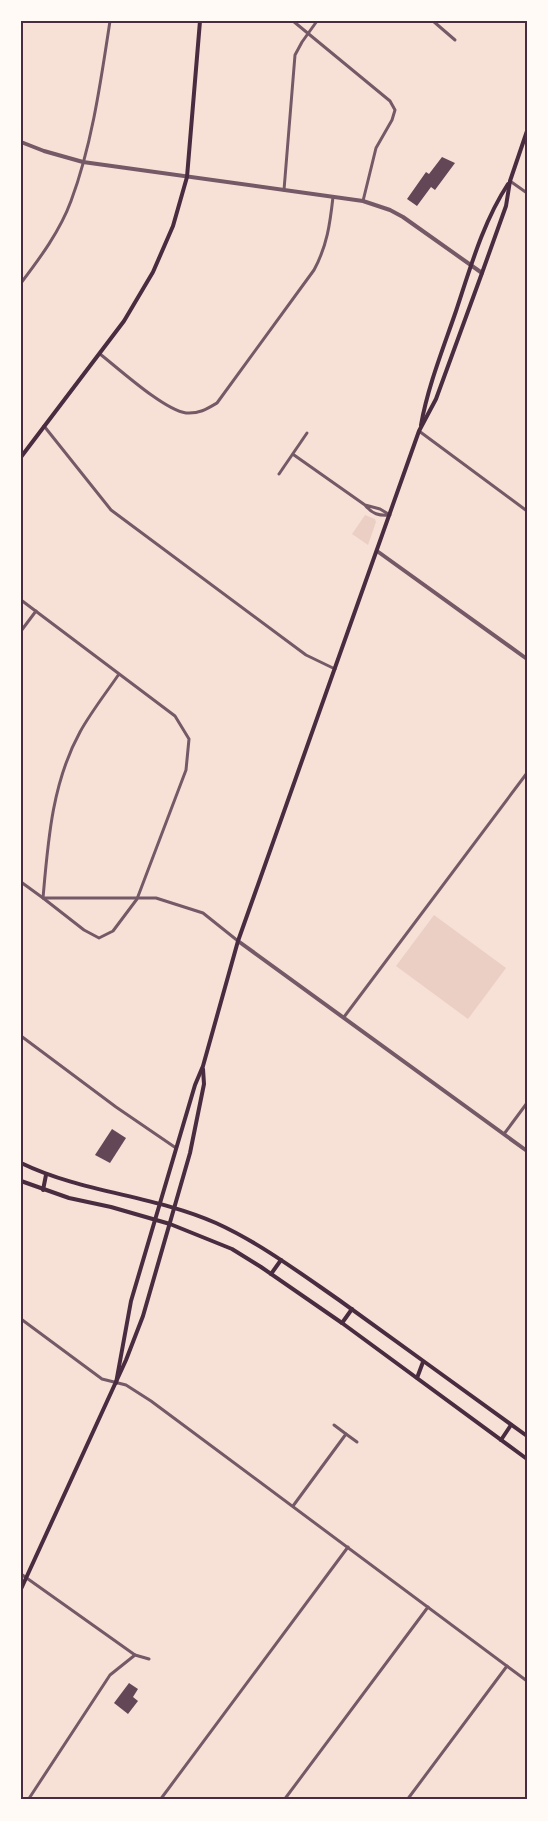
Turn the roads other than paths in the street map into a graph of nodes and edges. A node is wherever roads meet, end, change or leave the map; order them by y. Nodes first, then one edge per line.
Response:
1 (110, 21) edge
2 (200, 21) edge
3 (293, 21) edge
4 (318, 21) edge
5 (433, 21) edge
6 (308, 33) junction
7 (455, 39) dead end
8 (527, 131) edge
9 (21, 142) edge
10 (82, 162) junction
11 (187, 177) junction
12 (510, 181) junction
13 (284, 190) junction
14 (527, 193) edge
15 (333, 197) junction
16 (363, 201) junction
17 (471, 265) junction
18 (482, 273) junction
19 (21, 283) edge
20 (100, 354) junction
21 (44, 426) junction
22 (420, 431) junction
23 (307, 434) dead end
24 (294, 455) junction
25 (21, 457) edge
26 (279, 474) dead end
27 (364, 505) junction
28 (527, 511) edge
29 (390, 515) junction
30 (377, 551) junction
31 (21, 600) edge
32 (36, 611) junction
33 (21, 631) edge
34 (527, 659) edge
35 (335, 669) junction
36 (119, 674) junction
37 (527, 773) edge
38 (21, 882) edge
39 (43, 898) junction
40 (137, 899) junction
41 (238, 941) junction
42 (344, 1017) junction
43 (21, 1036) edge
44 (203, 1066) junction
45 (527, 1103) edge
46 (504, 1134) junction
47 (176, 1148) junction
48 (527, 1151) edge
49 (21, 1163) edge
50 (46, 1175) junction
51 (21, 1181) edge
52 (43, 1190) junction
53 (159, 1204) junction
54 (175, 1209) junction
55 (155, 1220) junction
56 (170, 1224) junction
57 (281, 1260) junction
58 (271, 1274) junction
59 (352, 1310) junction
60 (21, 1318) edge
61 (342, 1323) junction
62 (423, 1362) junction
63 (417, 1378) junction
64 (116, 1383) junction
65 (334, 1425) dead end
66 (511, 1425) junction
67 (346, 1434) junction
68 (527, 1436) edge
69 (501, 1440) junction
70 (357, 1442) dead end
71 (527, 1459) edge
72 (293, 1506) junction
73 (348, 1547) junction
74 (21, 1574) edge
75 (26, 1578) junction
76 (21, 1589) edge
77 (428, 1607) junction
78 (135, 1655) junction
79 (149, 1659) dead end
80 (507, 1666) junction
81 (527, 1681) edge
82 (28, 1800) edge
83 (160, 1800) edge
84 (284, 1800) edge
85 (407, 1800) edge

1 - 10 street
2 - 11 main road
3 - 6 street
4 - 6 street
5 - 7 street
6 - 13 street
6 - 16 street
8 - 12 main road
9 - 10 street
10 - 11 street
10 - 19 street
11 - 13 street
11 - 20 main road
12 - 14 street
12 - 17 main road
12 - 18 main road
13 - 15 street
15 - 16 street
15 - 20 street
16 - 17 street
17 - 18 street
17 - 22 main road
18 - 22 main road
20 - 21 main road
21 - 25 main road
21 - 35 street
22 - 28 street
22 - 29 main road
23 - 24 street
24 - 26 street
24 - 27 street
27 - 29 street
27 - 29 street
29 - 30 main road
30 - 34 street
30 - 35 main road
31 - 32 street
32 - 33 street
32 - 36 street
35 - 41 main road
36 - 39 street
36 - 40 street
37 - 42 street
38 - 39 street
39 - 40 street
39 - 40 street
40 - 41 street
41 - 42 street
41 - 44 main road
42 - 46 street
43 - 47 street
44 - 47 main road
44 - 54 main road
45 - 46 street
46 - 48 street
47 - 53 main road
49 - 50 main road
50 - 52 main road
50 - 53 main road
51 - 52 main road
52 - 55 main road
53 - 54 main road
53 - 55 main road
54 - 56 main road
54 - 57 main road
55 - 56 main road
55 - 64 main road
56 - 58 main road
56 - 64 main road
57 - 58 main road
57 - 59 main road
58 - 61 main road
59 - 61 main road
59 - 62 main road
60 - 64 street
61 - 63 main road
62 - 63 main road
62 - 66 main road
63 - 69 main road
64 - 72 street
64 - 75 main road
65 - 67 street
66 - 68 main road
66 - 69 main road
67 - 70 street
67 - 72 street
69 - 71 main road
72 - 73 street
73 - 77 street
73 - 83 street
74 - 75 street
75 - 76 main road
75 - 78 street
77 - 80 street
77 - 84 street
78 - 79 street
78 - 82 street
80 - 81 street
80 - 85 street

